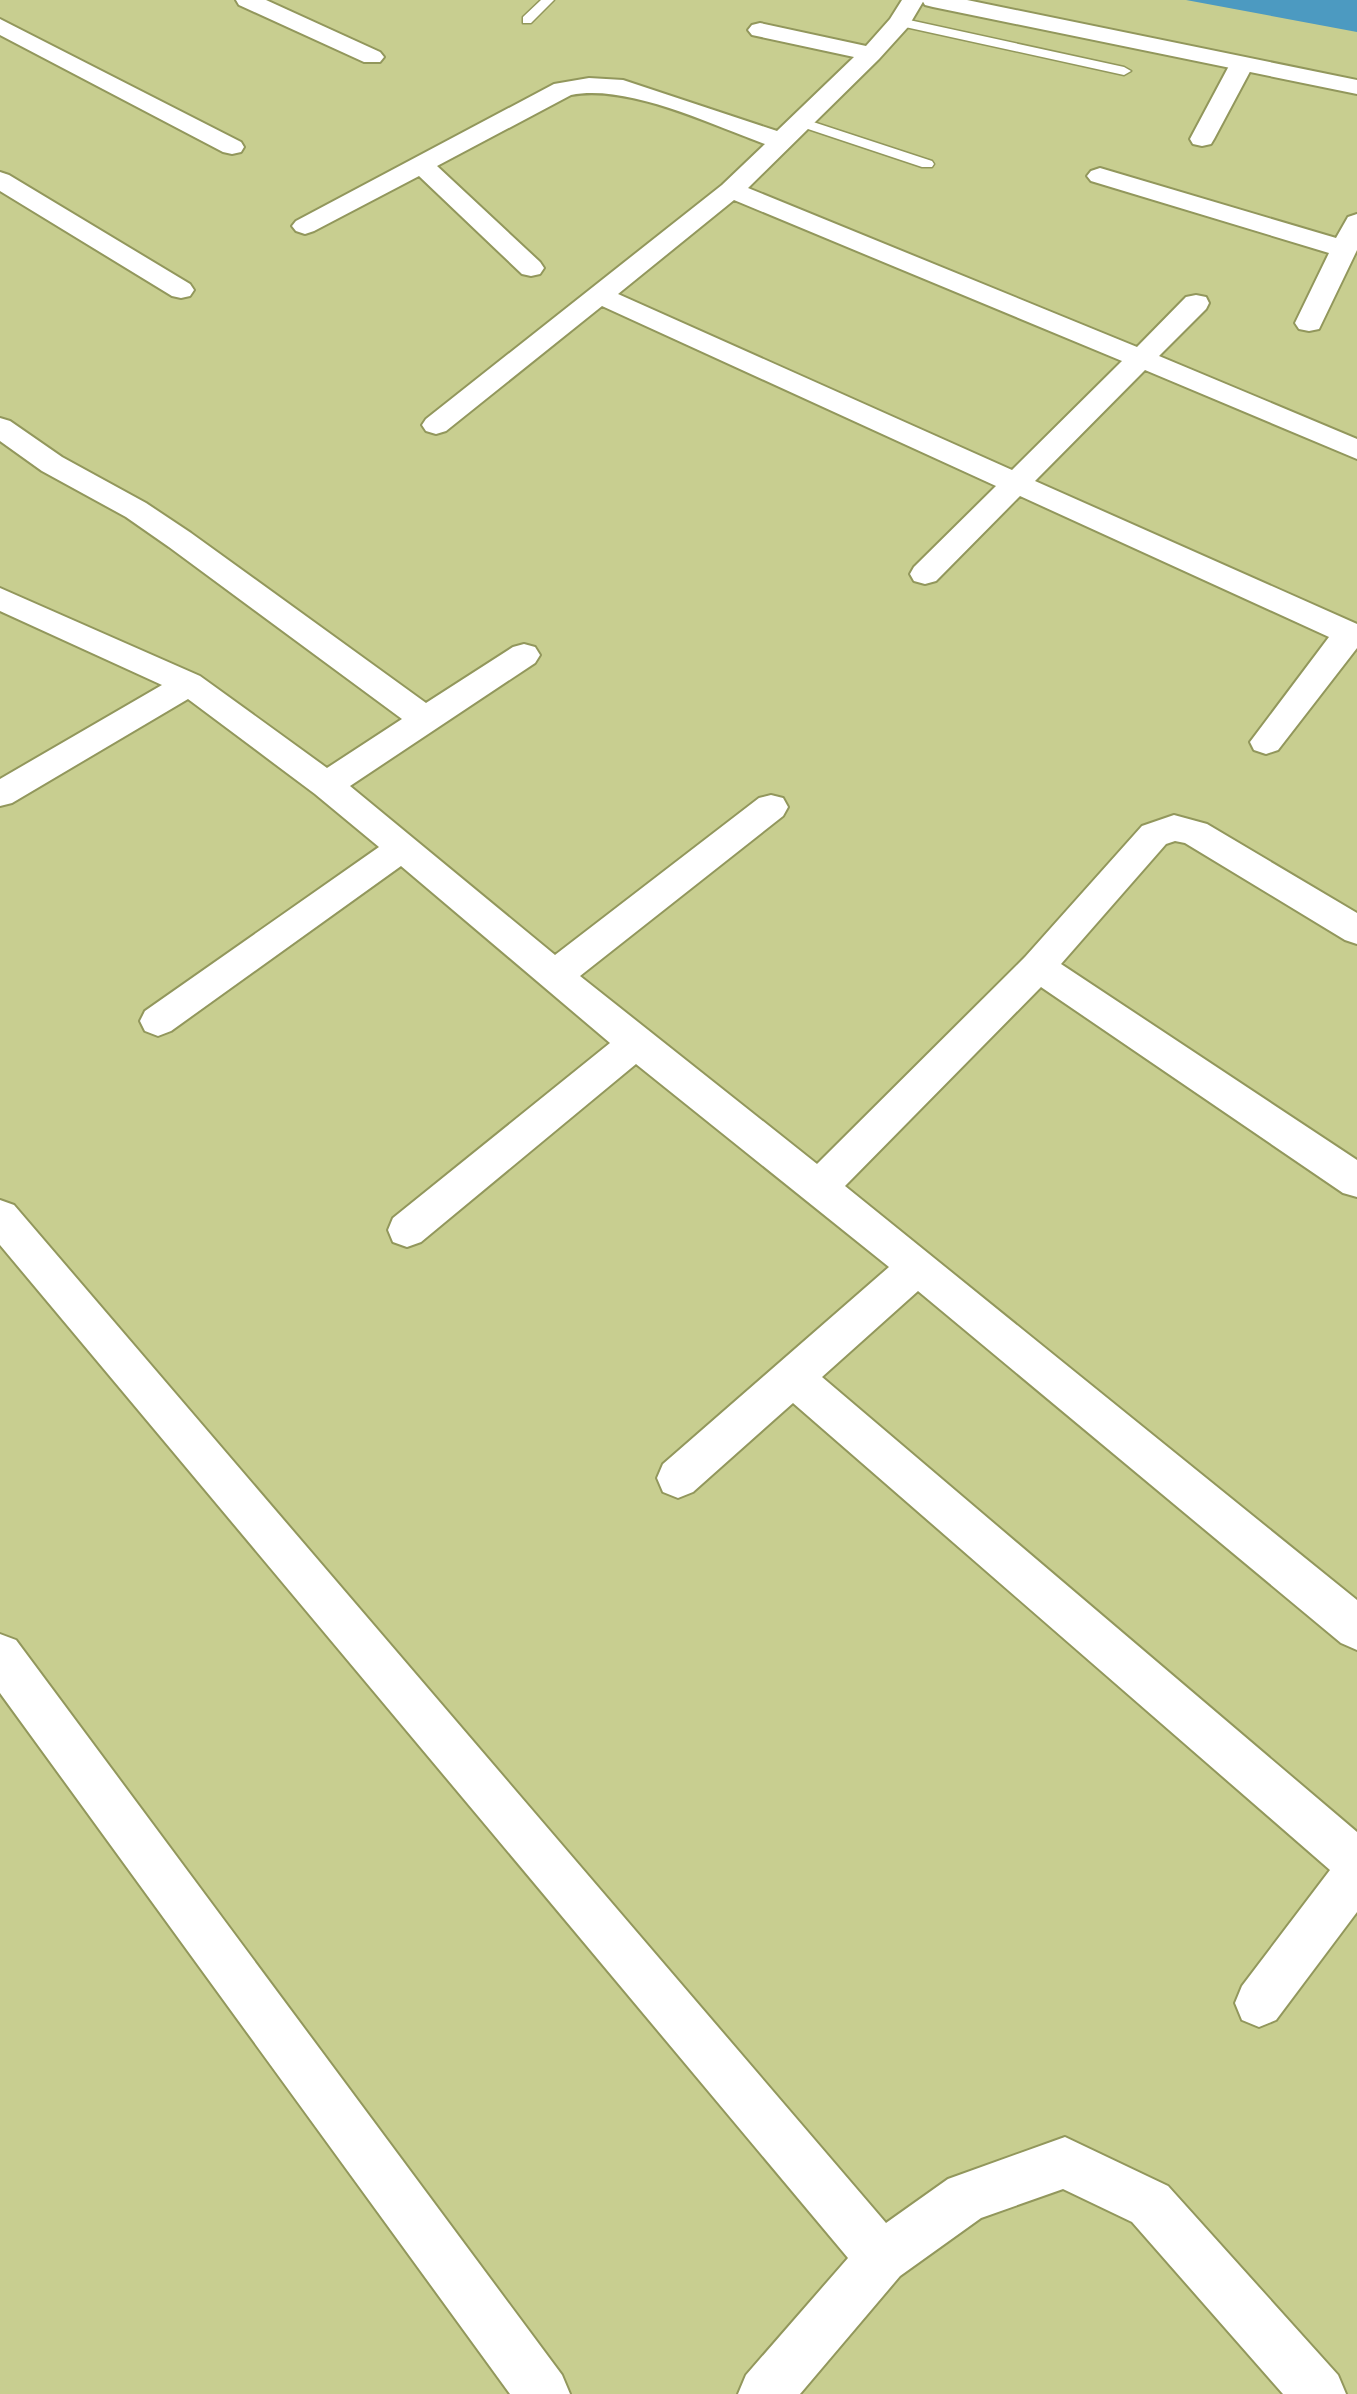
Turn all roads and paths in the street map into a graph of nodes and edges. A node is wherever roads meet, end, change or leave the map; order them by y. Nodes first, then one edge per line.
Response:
1 (247, 0) edge
2 (548, 0) edge
3 (933, 0) edge
4 (907, 11) edge
5 (527, 20) dead end
6 (0, 26) edge
7 (760, 30) dead end
8 (871, 54) junction
9 (372, 57) dead end
10 (1241, 64) junction
11 (1124, 71) dead end
12 (1357, 87) edge
13 (801, 121) junction
14 (1202, 139) dead end
15 (781, 141) junction
16 (232, 147) dead end
17 (421, 164) junction
18 (927, 164) dead end
19 (1100, 176) dead end
20 (0, 180) edge
21 (731, 190) junction
22 (1357, 222) edge
23 (305, 226) dead end
24 (1344, 249) junction
25 (531, 268) dead end
26 (1329, 282) junction
27 (181, 290) dead end
28 (1357, 290) edge
29 (601, 296) junction
30 (1196, 303) dead end
31 (1309, 323) dead end
32 (1140, 358) junction
33 (436, 425) dead end
34 (0, 427) edge
35 (1357, 450) edge
36 (1017, 485) junction
37 (925, 574) dead end
38 (0, 599) edge
39 (1353, 635) edge
40 (524, 655) dead end
41 (190, 684) junction
42 (425, 719) junction
43 (1266, 742) dead end
44 (327, 785) junction
45 (0, 794) edge
46 (771, 807) dead end
47 (401, 849) junction
48 (1357, 930) edge
49 (1038, 967) junction
50 (554, 976) junction
51 (158, 1021) dead end
52 (636, 1043) junction
53 (1357, 1181) edge
54 (817, 1189) junction
55 (0, 1217) edge
56 (408, 1230) dead end
57 (918, 1267) junction
58 (793, 1377) junction
59 (678, 1478) dead end
60 (1357, 1628) edge
61 (0, 1656) edge
62 (1357, 1863) edge
63 (1357, 1873) edge
64 (1259, 2003) dead end
65 (882, 2258) junction
66 (543, 2394) edge
67 (765, 2394) edge
68 (1319, 2394) edge

1 - 9 street
2 - 5 lane
3 - 10 street
4 - 8 street
4 - 11 lane
6 - 16 street
7 - 8 street
8 - 13 street
10 - 12 street
10 - 14 street
13 - 15 street
13 - 18 lane
15 - 17 street
15 - 21 street
17 - 23 street
17 - 25 street
19 - 24 street
20 - 27 street
21 - 29 street
21 - 32 street
22 - 24 street
24 - 26 street
26 - 28 street
26 - 31 street
29 - 33 street
29 - 36 street
30 - 32 street
32 - 35 street
32 - 36 street
34 - 42 street
36 - 37 street
36 - 39 street
38 - 41 street
39 - 43 street
40 - 42 street
41 - 44 street
41 - 45 street
42 - 44 street
44 - 47 street
46 - 50 street
47 - 50 street
47 - 51 street
48 - 49 street
49 - 53 street
49 - 54 street
50 - 52 street
52 - 54 street
52 - 56 street
54 - 57 street
55 - 65 street
57 - 58 street
57 - 60 street
58 - 59 street
58 - 62 street
61 - 66 street
63 - 64 street
65 - 67 street
65 - 68 street

